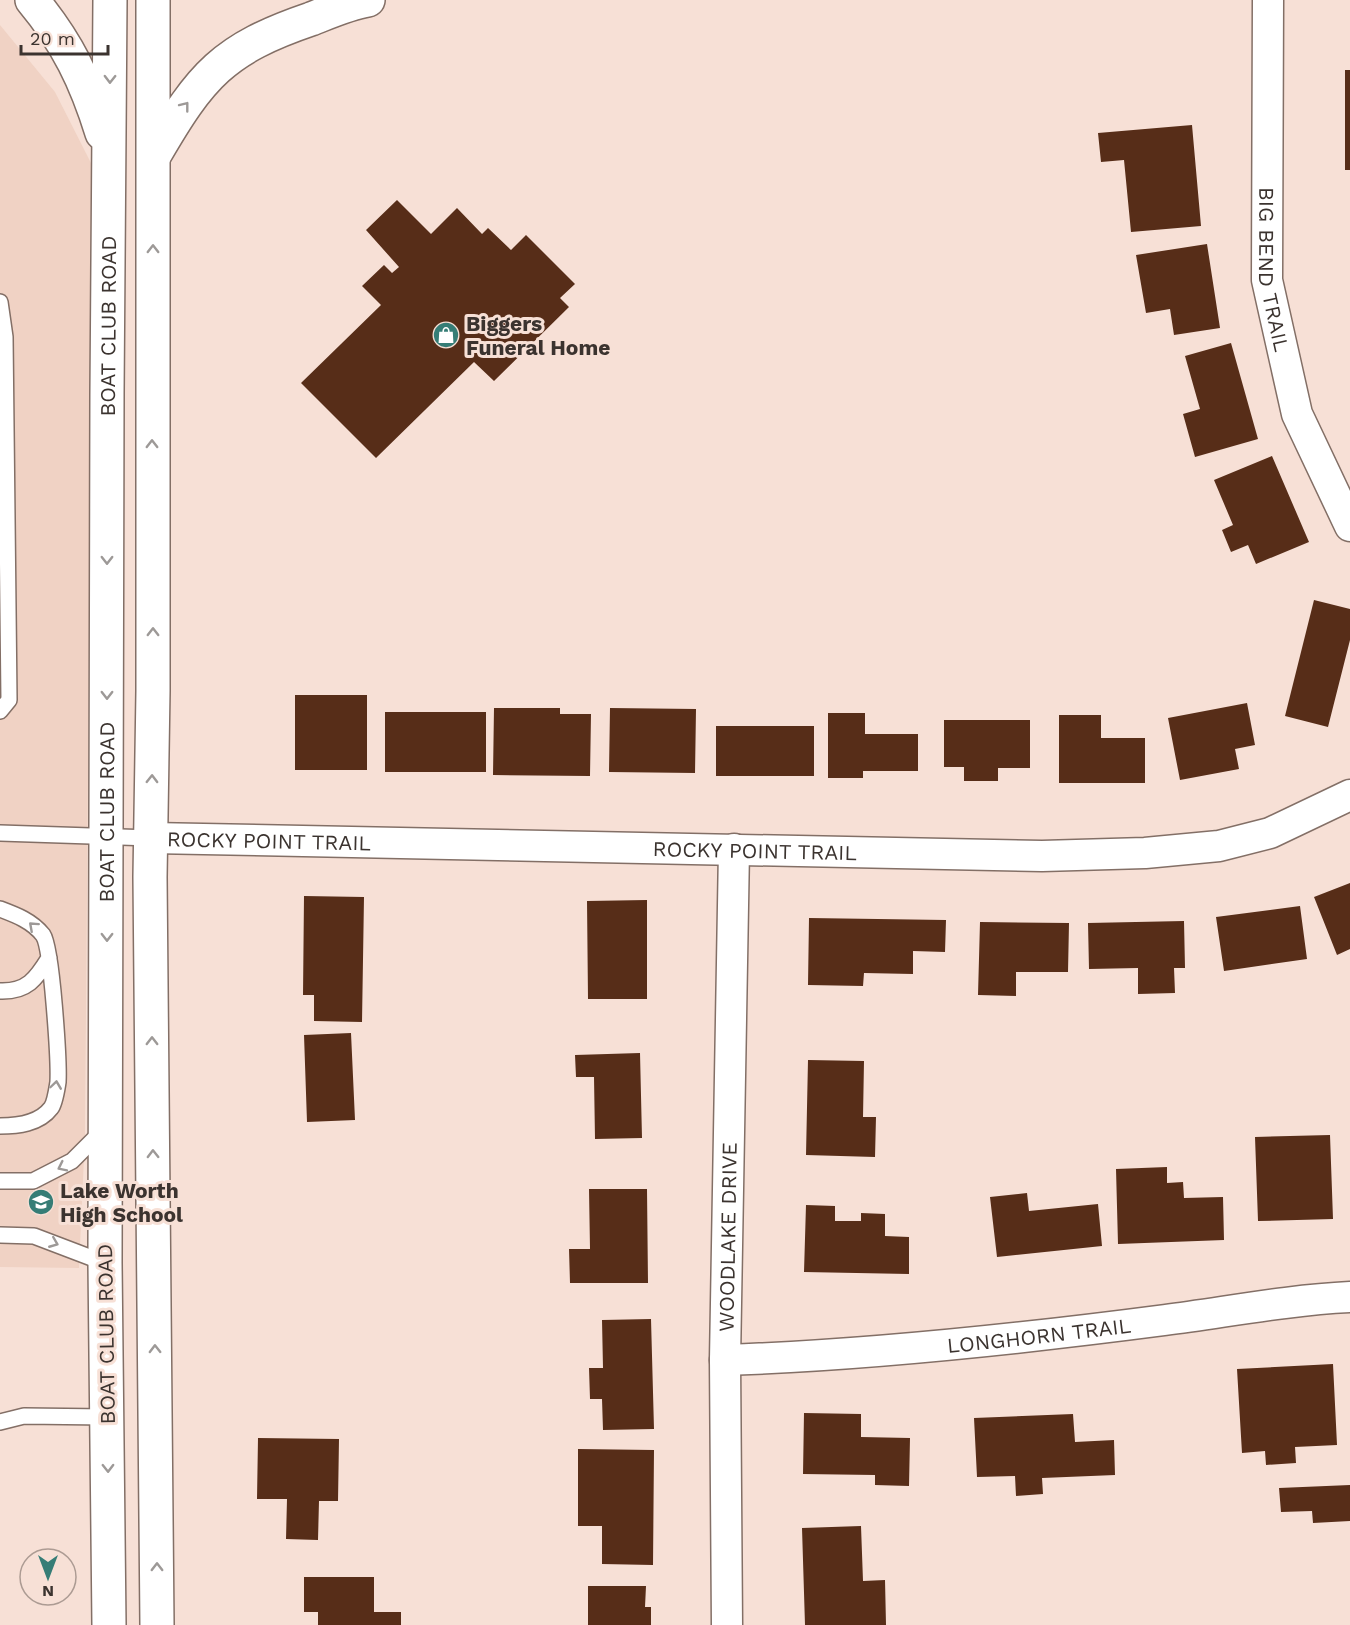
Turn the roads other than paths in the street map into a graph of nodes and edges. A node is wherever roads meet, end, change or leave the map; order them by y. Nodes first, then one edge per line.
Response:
1 (32, 0) edge
2 (111, 0) edge
3 (153, 0) edge
4 (368, 0) edge
5 (1268, 0) edge
6 (109, 155) junction
7 (154, 155) junction
8 (0, 302) edge
9 (2, 337) edge
10 (1350, 526) edge
11 (0, 711) edge
12 (1350, 795) edge
13 (0, 833) edge
14 (106, 836) junction
15 (151, 838) junction
16 (734, 849) junction
17 (0, 909) edge
18 (49, 958) junction
19 (0, 991) edge
20 (0, 1126) edge
21 (105, 1128) junction
22 (0, 1181) edge
23 (0, 1235) edge
24 (105, 1263) junction
25 (1350, 1297) edge
26 (725, 1360) junction
27 (107, 1417) junction
28 (0, 1422) edge
29 (109, 1625) edge
30 (157, 1625) edge
31 (727, 1625) edge

1 - 6 main road
2 -> 6 main road, BOAT CLUB ROAD
3 - 7 main road, BOAT CLUB ROAD
7 -> 4 main road
5 - 10 street, BIG BEND TRAIL
6 -> 14 main road, BOAT CLUB ROAD
15 -> 7 main road, BOAT CLUB ROAD
8 - 9 lane
9 - 11 lane
12 - 16 street, ROCKY POINT TRAIL
13 - 14 lane
14 - 15 lane
14 -> 21 main road, BOAT CLUB ROAD
15 - 16 street, ROCKY POINT TRAIL
30 -> 15 main road, BOAT CLUB ROAD
16 - 26 street, WOODLAKE DRIVE
18 -> 17 lane
18 - 19 lane
20 -> 18 lane
21 -> 22 lane
21 - 24 main road, BOAT CLUB ROAD
23 -> 24 lane
24 - 27 main road, BOAT CLUB ROAD
25 - 26 street, LONGHORN TRAIL
26 - 31 street, WOODLAKE DRIVE
27 - 28 lane
27 -> 29 main road, BOAT CLUB ROAD

